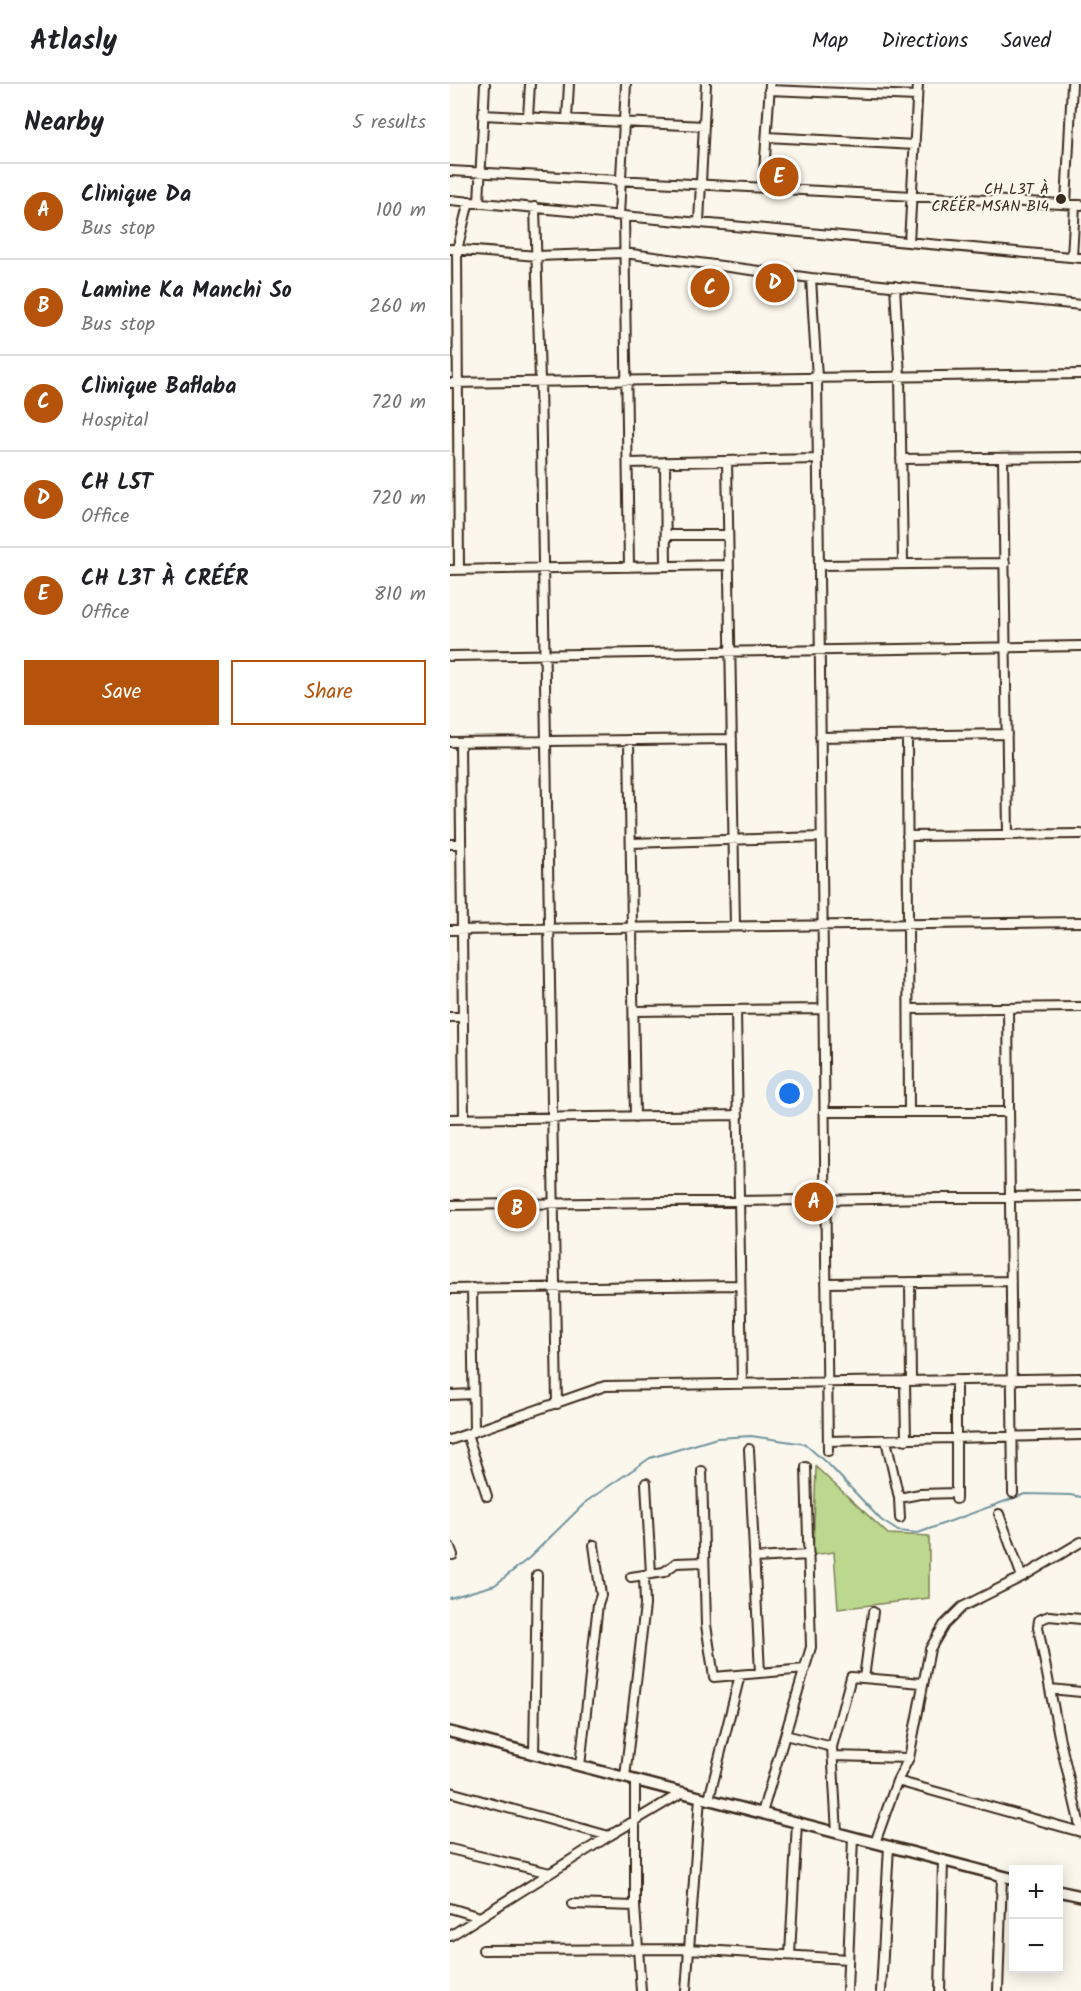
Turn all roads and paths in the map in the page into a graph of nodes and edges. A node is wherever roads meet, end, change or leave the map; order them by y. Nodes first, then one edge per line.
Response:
1 (485, 84) edge
2 (530, 84) edge
3 (569, 84) edge
4 (626, 84) edge
5 (706, 84) edge
6 (918, 84) edge
7 (1072, 86) edge
8 (770, 87) edge
9 (1081, 89) edge
10 (917, 96) junction
11 (483, 115) junction
12 (528, 117) junction
13 (567, 119) junction
14 (624, 122) junction
15 (704, 126) junction
16 (766, 136) junction
17 (915, 145) junction
18 (450, 171) edge
19 (480, 173) junction
20 (620, 180) junction
21 (701, 185) junction
22 (763, 188) junction
23 (912, 196) junction
24 (450, 200) edge
25 (469, 201) junction
26 (479, 202) junction
27 (1066, 204) junction
28 (1078, 205) edge
29 (535, 207) junction
30 (621, 215) junction
31 (699, 222) junction
32 (909, 242) junction
33 (453, 250) edge
34 (624, 253) junction
35 (537, 256) junction
36 (1072, 257) junction
37 (1081, 258) edge
38 (811, 278) junction
39 (895, 286) junction
40 (453, 297) edge
41 (1081, 305) edge
42 (1081, 374) edge
43 (900, 376) junction
44 (817, 378) junction
45 (626, 380) junction
46 (540, 381) junction
47 (454, 383) edge
48 (1081, 457) edge
49 (1003, 458) junction
50 (817, 459) junction
51 (901, 459) junction
52 (727, 461) junction
53 (665, 462) junction
54 (628, 463) junction
55 (454, 467) edge
56 (454, 506) edge
57 (728, 535) junction
58 (666, 536) junction
59 (1005, 563) junction
60 (903, 564) junction
61 (728, 565) junction
62 (819, 565) junction
63 (666, 566) junction
64 (629, 567) junction
65 (543, 568) junction
66 (454, 570) edge
67 (1081, 646) edge
68 (1006, 647) junction
69 (819, 650) junction
70 (730, 652) junction
71 (544, 654) junction
72 (450, 656) edge
73 (1007, 734) junction
74 (907, 736) junction
75 (820, 737) junction
76 (732, 739) junction
77 (630, 740) junction
78 (546, 741) junction
79 (450, 742) edge
80 (460, 742) junction
81 (1081, 834) edge
82 (1008, 835) junction
83 (907, 836) junction
84 (821, 837) junction
85 (734, 840) junction
86 (631, 843) junction
87 (450, 844) edge
88 (461, 844) junction
89 (1081, 922) edge
90 (908, 924) junction
91 (822, 925) junction
92 (735, 926) junction
93 (632, 928) junction
94 (549, 929) junction
95 (450, 930) edge
96 (462, 930) junction
97 (1081, 1007) edge
98 (1008, 1008) junction
99 (823, 1009) junction
100 (909, 1009) junction
101 (736, 1010) junction
102 (634, 1011) junction
103 (450, 1017) edge
104 (463, 1017) junction
105 (824, 1112) junction
106 (909, 1112) junction
107 (1009, 1112) junction
108 (738, 1115) junction
109 (635, 1117) junction
110 (552, 1118) junction
111 (450, 1119) edge
112 (464, 1119) junction
113 (1081, 1196) edge
114 (1010, 1197) junction
115 (825, 1199) junction
116 (739, 1201) junction
117 (553, 1203) junction
118 (450, 1205) edge
119 (1011, 1281) junction
120 (910, 1282) junction
121 (826, 1283) junction
122 (740, 1285) junction
123 (555, 1287) junction
124 (472, 1288) junction
125 (450, 1289) edge
126 (1081, 1378) edge
127 (1012, 1379) junction
128 (956, 1380) junction
129 (908, 1381) junction
130 (827, 1382) junction
131 (742, 1384) junction
132 (473, 1394) junction
133 (450, 1395) edge
134 (557, 1404) junction
135 (470, 1433) junction
136 (1081, 1435) edge
137 (1012, 1437) junction
138 (955, 1438) junction
139 (450, 1440) edge
140 (886, 1440) junction
141 (906, 1440) junction
142 (828, 1441) junction
143 (749, 1449) dead end
144 (828, 1451) dead end
145 (806, 1467) dead end
146 (702, 1471) dead end
147 (646, 1483) dead end
148 (1013, 1493) dead end
149 (487, 1496) dead end
150 (900, 1498) junction
151 (999, 1514) dead end
152 (900, 1518) dead end
153 (1081, 1542) edge
154 (594, 1545) dead end
155 (450, 1547) edge
156 (453, 1555) dead end
157 (808, 1556) junction
158 (754, 1558) junction
159 (704, 1562) junction
160 (647, 1574) junction
161 (537, 1575) dead end
162 (631, 1577) dead end
163 (1022, 1577) junction
164 (873, 1612) dead end
165 (1081, 1619) edge
166 (805, 1669) junction
167 (760, 1673) junction
168 (740, 1675) junction
169 (864, 1678) junction
170 (922, 1683) junction
171 (1050, 1689) junction
172 (1081, 1692) edge
173 (450, 1732) edge
174 (785, 1735) junction
175 (832, 1747) junction
176 (534, 1754) junction
177 (833, 1756) junction
178 (909, 1758) junction
179 (580, 1766) junction
180 (625, 1777) junction
181 (635, 1780) junction
182 (897, 1781) junction
183 (1071, 1789) junction
184 (1081, 1790) edge
185 (450, 1792) edge
186 (683, 1792) junction
187 (704, 1798) junction
188 (762, 1813) junction
189 (635, 1820) junction
190 (797, 1822) junction
191 (1081, 1831) edge
192 (837, 1833) junction
193 (609, 1836) junction
194 (853, 1837) junction
195 (875, 1843) junction
196 (889, 1846) junction
197 (450, 1849) edge
198 (943, 1860) junction
199 (549, 1873) junction
200 (1002, 1876) junction
201 (1009, 1878) edge
202 (1063, 1891) edge
203 (1081, 1896) edge
204 (572, 1904) dead end
205 (634, 1906) junction
206 (450, 1908) edge
207 (480, 1917) junction
208 (450, 1936) edge
209 (639, 1948) junction
210 (689, 1949) junction
211 (483, 1950) dead end
212 (790, 1955) junction
213 (848, 1959) junction
214 (641, 1991) edge
215 (686, 1991) edge
216 (847, 1991) edge
217 (880, 1991) edge
218 (940, 1991) edge
219 (998, 1991) edge

1 - 11 street
2 - 12 street
3 - 13 street
4 - 14 street
5 - 15 street
6 - 10 street
7 - 9 street
7 - 27 street
8 - 10 street
8 - 16 street
10 - 17 street
11 - 12 street
11 - 19 street
12 - 13 street
13 - 14 street
14 - 15 street
14 - 20 street
15 - 21 street
16 - 17 street
16 - 22 street
17 - 23 street
18 - 19 street
19 - 20 street
19 - 26 street
20 - 21 street
20 - 30 street
21 - 22 street
21 - 31 street
22 - 23 street
23 - 27 street
23 - 32 street
24 - 25 street
25 - 26 street
25 - 33 street
26 - 29 street
27 - 28 street
28 - 36 street
29 - 30 street
29 - 35 street
30 - 31 street
30 - 34 street
31 - 32 street
32 - 36 street
33 - 35 street
33 - 40 street
34 - 35 street
34 - 38 street
34 - 45 street
35 - 46 street
36 - 37 street
38 - 39 street
38 - 44 street
39 - 41 street
39 - 43 street
40 - 47 street
42 - 43 street
43 - 44 street
43 - 51 street
44 - 45 street
44 - 50 street
45 - 46 street
45 - 54 street
46 - 47 street
46 - 65 street
47 - 55 street
48 - 49 street
49 - 51 street
49 - 59 street
50 - 52 street
50 - 62 street
51 - 60 street
52 - 53 street
52 - 57 street
53 - 54 street
53 - 58 street
54 - 64 street
55 - 56 street
56 - 66 street
57 - 58 street
57 - 61 street
58 - 63 street
59 - 60 street
59 - 68 street
60 - 62 street
61 - 63 street
61 - 70 street
62 - 69 street
63 - 64 street
64 - 65 street
65 - 66 street
65 - 71 street
67 - 68 street
68 - 69 street
68 - 73 street
69 - 70 street
69 - 75 street
70 - 71 street
70 - 76 street
71 - 72 street
71 - 78 street
73 - 74 street
73 - 82 street
74 - 75 street
74 - 83 street
75 - 84 street
76 - 77 street
76 - 85 street
77 - 78 street
77 - 86 street
78 - 80 street
78 - 94 street
79 - 80 street
80 - 88 street
81 - 82 street
82 - 83 street
83 - 90 street
84 - 85 street
84 - 91 street
85 - 86 street
85 - 92 street
86 - 93 street
87 - 88 street
88 - 96 street
89 - 90 street
90 - 91 street
90 - 100 street
91 - 92 street
91 - 99 street
92 - 93 street
93 - 94 street
93 - 102 street
94 - 96 street
94 - 110 street
95 - 96 street
96 - 104 street
97 - 98 street
98 - 100 street
98 - 107 street
99 - 101 street
99 - 105 street
100 - 106 street
101 - 102 street
101 - 108 street
102 - 109 street
103 - 104 street
104 - 112 street
105 - 106 street
105 - 115 street
106 - 107 street
107 - 114 street
108 - 109 street
108 - 116 street
109 - 110 street
110 - 112 street
110 - 117 street
111 - 112 street
113 - 114 street
114 - 115 street
114 - 119 street
115 - 116 street
115 - 121 street
116 - 117 street
116 - 122 street
117 - 118 street
117 - 123 street
119 - 120 street
119 - 127 street
120 - 121 street
120 - 129 street
121 - 130 street
122 - 123 street
122 - 131 street
123 - 124 street
123 - 134 street
124 - 125 street
124 - 132 street
126 - 127 street
127 - 128 street
127 - 137 street
128 - 129 street
128 - 138 street
129 - 130 street
129 - 141 street
130 - 131 street
130 - 142 street
131 - 134 street
132 - 133 street
132 - 135 street
134 - 135 street
135 - 139 street
135 - 149 street
136 - 137 street
137 - 138 street
137 - 148 street
138 - 141 street
138 - 150 street
140 - 141 street
140 - 142 street
140 - 150 street
142 - 144 street
143 - 158 street
145 - 157 street
146 - 159 street
147 - 160 street
150 - 152 street
151 - 163 street
153 - 163 street
154 - 179 street
155 - 156 street
157 - 158 street
157 - 166 street
158 - 167 street
159 - 160 street
159 - 168 street
160 - 162 street
160 - 180 street
161 - 176 street
163 - 170 street
164 - 169 street
165 - 171 street
166 - 167 street
166 - 174 street
167 - 168 street
168 - 187 street
169 - 170 street
169 - 175 street
170 - 178 street
171 - 172 street
171 - 183 street
173 - 176 street
174 - 175 street
174 - 188 street
175 - 177 street
176 - 179 street
177 - 178 street
177 - 192 street
178 - 182 street
179 - 180 street
180 - 181 street
181 - 186 street
181 - 189 street
182 - 191 street
182 - 195 street
183 - 184 street
183 - 191 street
185 - 193 street
186 - 187 street
186 - 189 street
187 - 188 street
187 - 210 street
188 - 190 street
189 - 193 street
189 - 205 street
190 - 192 street
190 - 212 street
192 - 194 street
193 - 199 street
194 - 195 street
194 - 213 street
195 - 196 street
196 - 198 street
196 - 217 street
197 - 199 street
198 - 200 street
198 - 218 street
199 - 207 street
200 - 201 street
200 - 219 street
202 - 203 street
204 - 205 street
205 - 209 street
206 - 207 street
207 - 208 street
209 - 210 street
209 - 211 street
209 - 214 street
210 - 212 street
210 - 215 street
212 - 213 street
213 - 216 street

